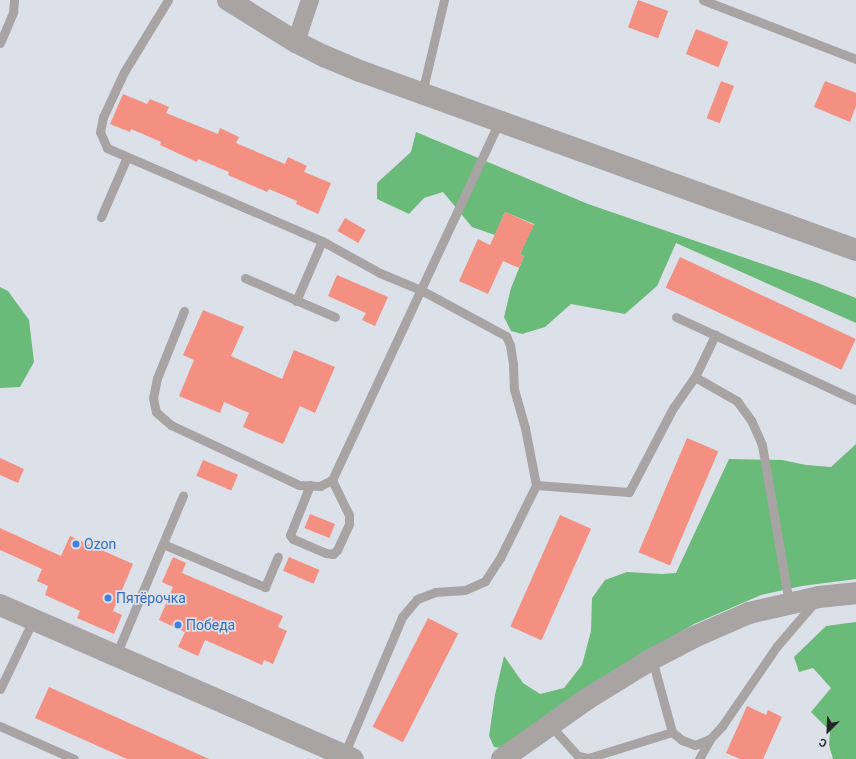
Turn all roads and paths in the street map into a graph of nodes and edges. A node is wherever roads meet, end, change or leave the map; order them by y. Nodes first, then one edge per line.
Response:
1 (14, 0) edge
2 (168, 0) edge
3 (228, 0) edge
4 (310, 0) edge
5 (444, 0) edge
6 (703, 0) edge
7 (296, 42) junction
8 (0, 43) edge
9 (856, 59) edge
10 (422, 93) junction
11 (500, 120) junction
12 (127, 157) junction
13 (101, 216) dead end
14 (322, 241) junction
15 (856, 250) edge
16 (245, 278) dead end
17 (421, 290) junction
18 (296, 300) junction
19 (184, 311) dead end
20 (336, 317) dead end
21 (676, 317) dead end
22 (715, 335) junction
23 (695, 377) junction
24 (856, 400) edge
25 (332, 480) junction
26 (310, 485) junction
27 (536, 485) junction
28 (183, 496) dead end
29 (163, 544) junction
30 (278, 557) dead end
31 (856, 593) edge
32 (819, 597) junction
33 (789, 603) junction
34 (0, 605) edge
35 (33, 620) junction
36 (116, 655) junction
37 (652, 659) junction
38 (0, 689) edge
39 (550, 725) junction
40 (0, 726) edge
41 (672, 732) junction
42 (710, 740) junction
43 (349, 757) edge
44 (71, 758) edge
45 (502, 759) edge
46 (698, 759) edge

1 - 8 lane
2 - 12 lane
3 - 7 street
4 - 7 street
5 - 10 lane
6 - 9 lane
7 - 10 street
10 - 11 street
11 - 15 street
11 - 17 lane
12 - 13 lane
12 - 14 lane
14 - 17 lane
14 - 18 lane
16 - 18 lane
17 - 25 lane
17 - 27 lane
18 - 20 lane
19 - 26 lane
21 - 22 lane
22 - 23 lane
22 - 24 lane
23 - 27 lane
23 - 33 lane
25 - 26 lane
25 - 26 lane
27 - 43 lane
28 - 29 lane
29 - 30 lane
29 - 36 lane
31 - 32 street
32 - 33 street
32 - 42 lane
33 - 37 street
34 - 35 street
35 - 36 street
35 - 38 lane
36 - 43 street
37 - 39 street
37 - 41 lane
39 - 41 lane
39 - 45 street
40 - 44 lane
41 - 42 lane
42 - 46 lane

